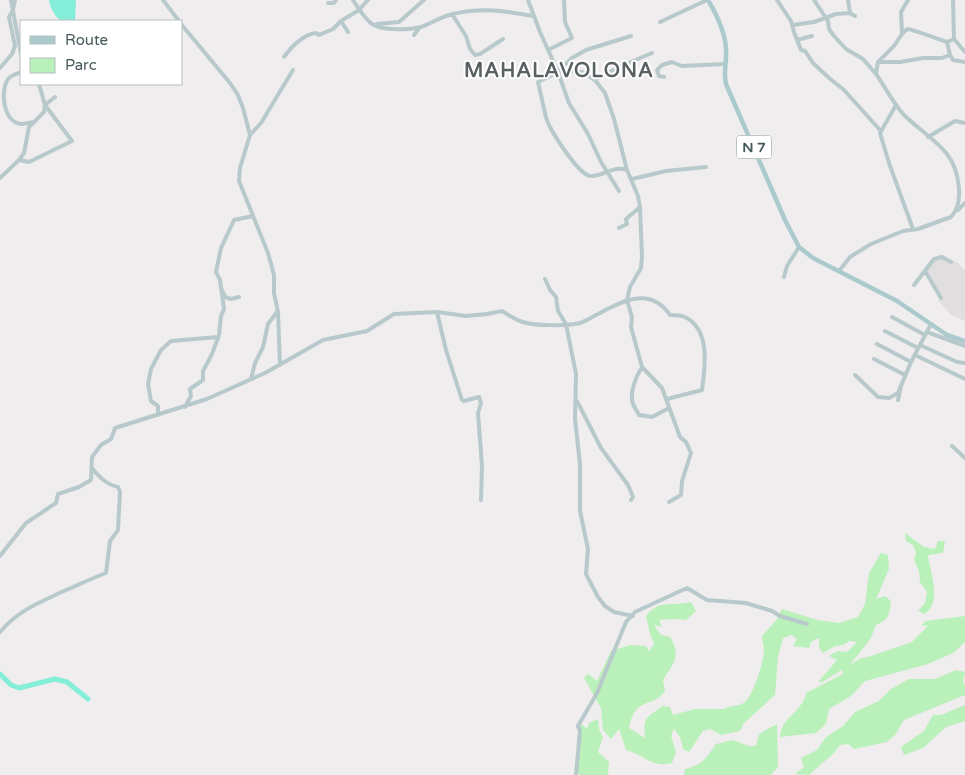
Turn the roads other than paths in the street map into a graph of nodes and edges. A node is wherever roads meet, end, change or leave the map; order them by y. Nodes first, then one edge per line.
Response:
1 (11, 0) edge
2 (15, 0) edge
3 (163, 0) edge
4 (336, 0) edge
5 (354, 0) edge
6 (368, 0) edge
7 (424, 0) edge
8 (528, 0) edge
9 (564, 0) edge
10 (707, 0) edge
11 (777, 0) edge
12 (814, 0) edge
13 (848, 0) edge
14 (908, 0) edge
15 (952, 0) edge
16 (328, 3) dead end
17 (360, 10) junction
18 (13, 11) junction
19 (850, 13) junction
20 (452, 14) junction
21 (533, 16) junction
22 (855, 16) dead end
23 (826, 18) junction
24 (178, 20) edge
25 (341, 21) junction
26 (660, 22) dead end
27 (372, 24) junction
28 (182, 25) edge
29 (793, 26) junction
30 (420, 27) junction
31 (348, 32) dead end
32 (902, 34) junction
33 (414, 35) dead end
34 (631, 36) dead end
35 (812, 36) dead end
36 (503, 39) dead end
37 (954, 39) junction
38 (797, 40) junction
39 (947, 42) junction
40 (20, 49) edge
41 (548, 50) junction
42 (965, 52) edge
43 (652, 53) dead end
44 (950, 55) junction
45 (284, 56) dead end
46 (878, 62) junction
47 (965, 62) edge
48 (725, 64) junction
49 (0, 68) edge
50 (293, 70) dead end
51 (559, 71) junction
52 (20, 72) edge
53 (876, 74) junction
54 (664, 77) dead end
55 (595, 80) junction
56 (39, 85) edge
57 (55, 97) dead end
58 (45, 105) junction
59 (896, 105) junction
60 (34, 122) junction
61 (965, 123) edge
62 (880, 130) junction
63 (250, 135) junction
64 (928, 137) junction
65 (19, 160) junction
66 (706, 167) dead end
67 (627, 170) junction
68 (608, 172) junction
69 (0, 178) edge
70 (632, 179) junction
71 (619, 191) dead end
72 (965, 203) edge
73 (640, 208) junction
74 (955, 213) junction
75 (253, 216) junction
76 (619, 228) dead end
77 (914, 229) junction
78 (800, 246) junction
79 (951, 262) dead end
80 (840, 271) junction
81 (925, 271) junction
82 (784, 277) dead end
83 (545, 279) dead end
84 (914, 285) dead end
85 (222, 288) junction
86 (239, 297) dead end
87 (941, 298) dead end
88 (627, 300) junction
89 (278, 312) junction
90 (438, 312) junction
91 (892, 317) dead end
92 (566, 324) junction
93 (931, 324) junction
94 (885, 331) dead end
95 (926, 333) junction
96 (218, 337) junction
97 (965, 341) edge
98 (877, 344) dead end
99 (965, 346) edge
100 (919, 347) junction
101 (915, 355) junction
102 (874, 359) dead end
103 (911, 362) junction
104 (965, 364) edge
105 (280, 365) junction
106 (642, 367) junction
107 (855, 375) dead end
108 (905, 376) junction
109 (965, 378) edge
110 (251, 379) junction
111 (901, 384) junction
112 (667, 399) junction
113 (898, 400) dead end
114 (576, 401) junction
115 (186, 407) junction
116 (669, 408) junction
117 (158, 416) junction
118 (952, 446) dead end
119 (965, 458) edge
120 (92, 468) junction
121 (481, 500) dead end
122 (631, 500) dead end
123 (669, 502) dead end
124 (0, 556) edge
125 (633, 616) junction
126 (807, 624) dead end
127 (0, 632) edge
128 (576, 775) edge

1 - 18 street
2 - 18 street
3 - 24 street
4 - 16 street
5 - 17 street
6 - 17 street
7 - 27 street
8 - 21 street
9 - 41 street
10 - 26 street
10 - 48 main road, N 7
11 - 29 street
12 - 23 street
13 - 19 street
14 - 32 street
15 - 37 street
17 - 25 street
17 - 27 street
18 - 40 street
18 - 49 street
19 - 22 street
19 - 23 street
20 - 21 street
20 - 30 street
20 - 36 street
21 - 41 street
23 - 29 street
23 - 53 street
25 - 31 street
25 - 45 street
27 - 30 street
28 - 63 street
29 - 38 street
30 - 33 street
32 - 39 street
32 - 46 street
34 - 51 street
35 - 38 street
37 - 39 street
37 - 42 street
38 - 62 street
39 - 44 street
41 - 51 street
43 - 55 street
44 - 46 street
44 - 47 street
46 - 53 street
48 - 54 street
48 - 78 main road, N 7
50 - 63 street
51 - 55 street
51 - 68 street
51 - 68 street
52 - 60 street
53 - 59 street
55 - 67 street
56 - 58 street
57 - 58 street
58 - 60 street
58 - 65 street
59 - 62 street
59 - 64 street
60 - 65 street
61 - 64 street
62 - 77 street
63 - 75 street
64 - 74 street
65 - 69 street
66 - 70 street
67 - 68 street
67 - 70 street
68 - 71 street
70 - 73 street
72 - 74 street
73 - 76 street
73 - 88 street
74 - 77 street
75 - 85 street
75 - 89 street
77 - 80 street
78 - 80 main road, N 7
78 - 82 street
79 - 81 street
80 - 93 main road, N 7
81 - 84 street
81 - 87 street
83 - 92 street
85 - 86 street
85 - 96 street
88 - 92 street
88 - 106 street
88 - 112 street
89 - 105 street
89 - 110 street
90 - 92 street
90 - 105 street
90 - 121 street
91 - 95 street
92 - 114 street
93 - 95 street
93 - 97 main road, N 7
94 - 100 street
95 - 99 street
95 - 100 street
96 - 115 street
96 - 117 street
98 - 103 street
100 - 101 street
100 - 104 street
101 - 103 street
101 - 109 street
102 - 108 street
103 - 108 street
105 - 110 street
106 - 112 street
106 - 116 street
107 - 111 street
108 - 111 street
110 - 115 street
111 - 113 street
112 - 116 street
114 - 122 street
114 - 125 street
115 - 117 street
116 - 123 street
117 - 120 street
118 - 119 street
120 - 124 street
120 - 127 street
125 - 126 street
125 - 128 street

